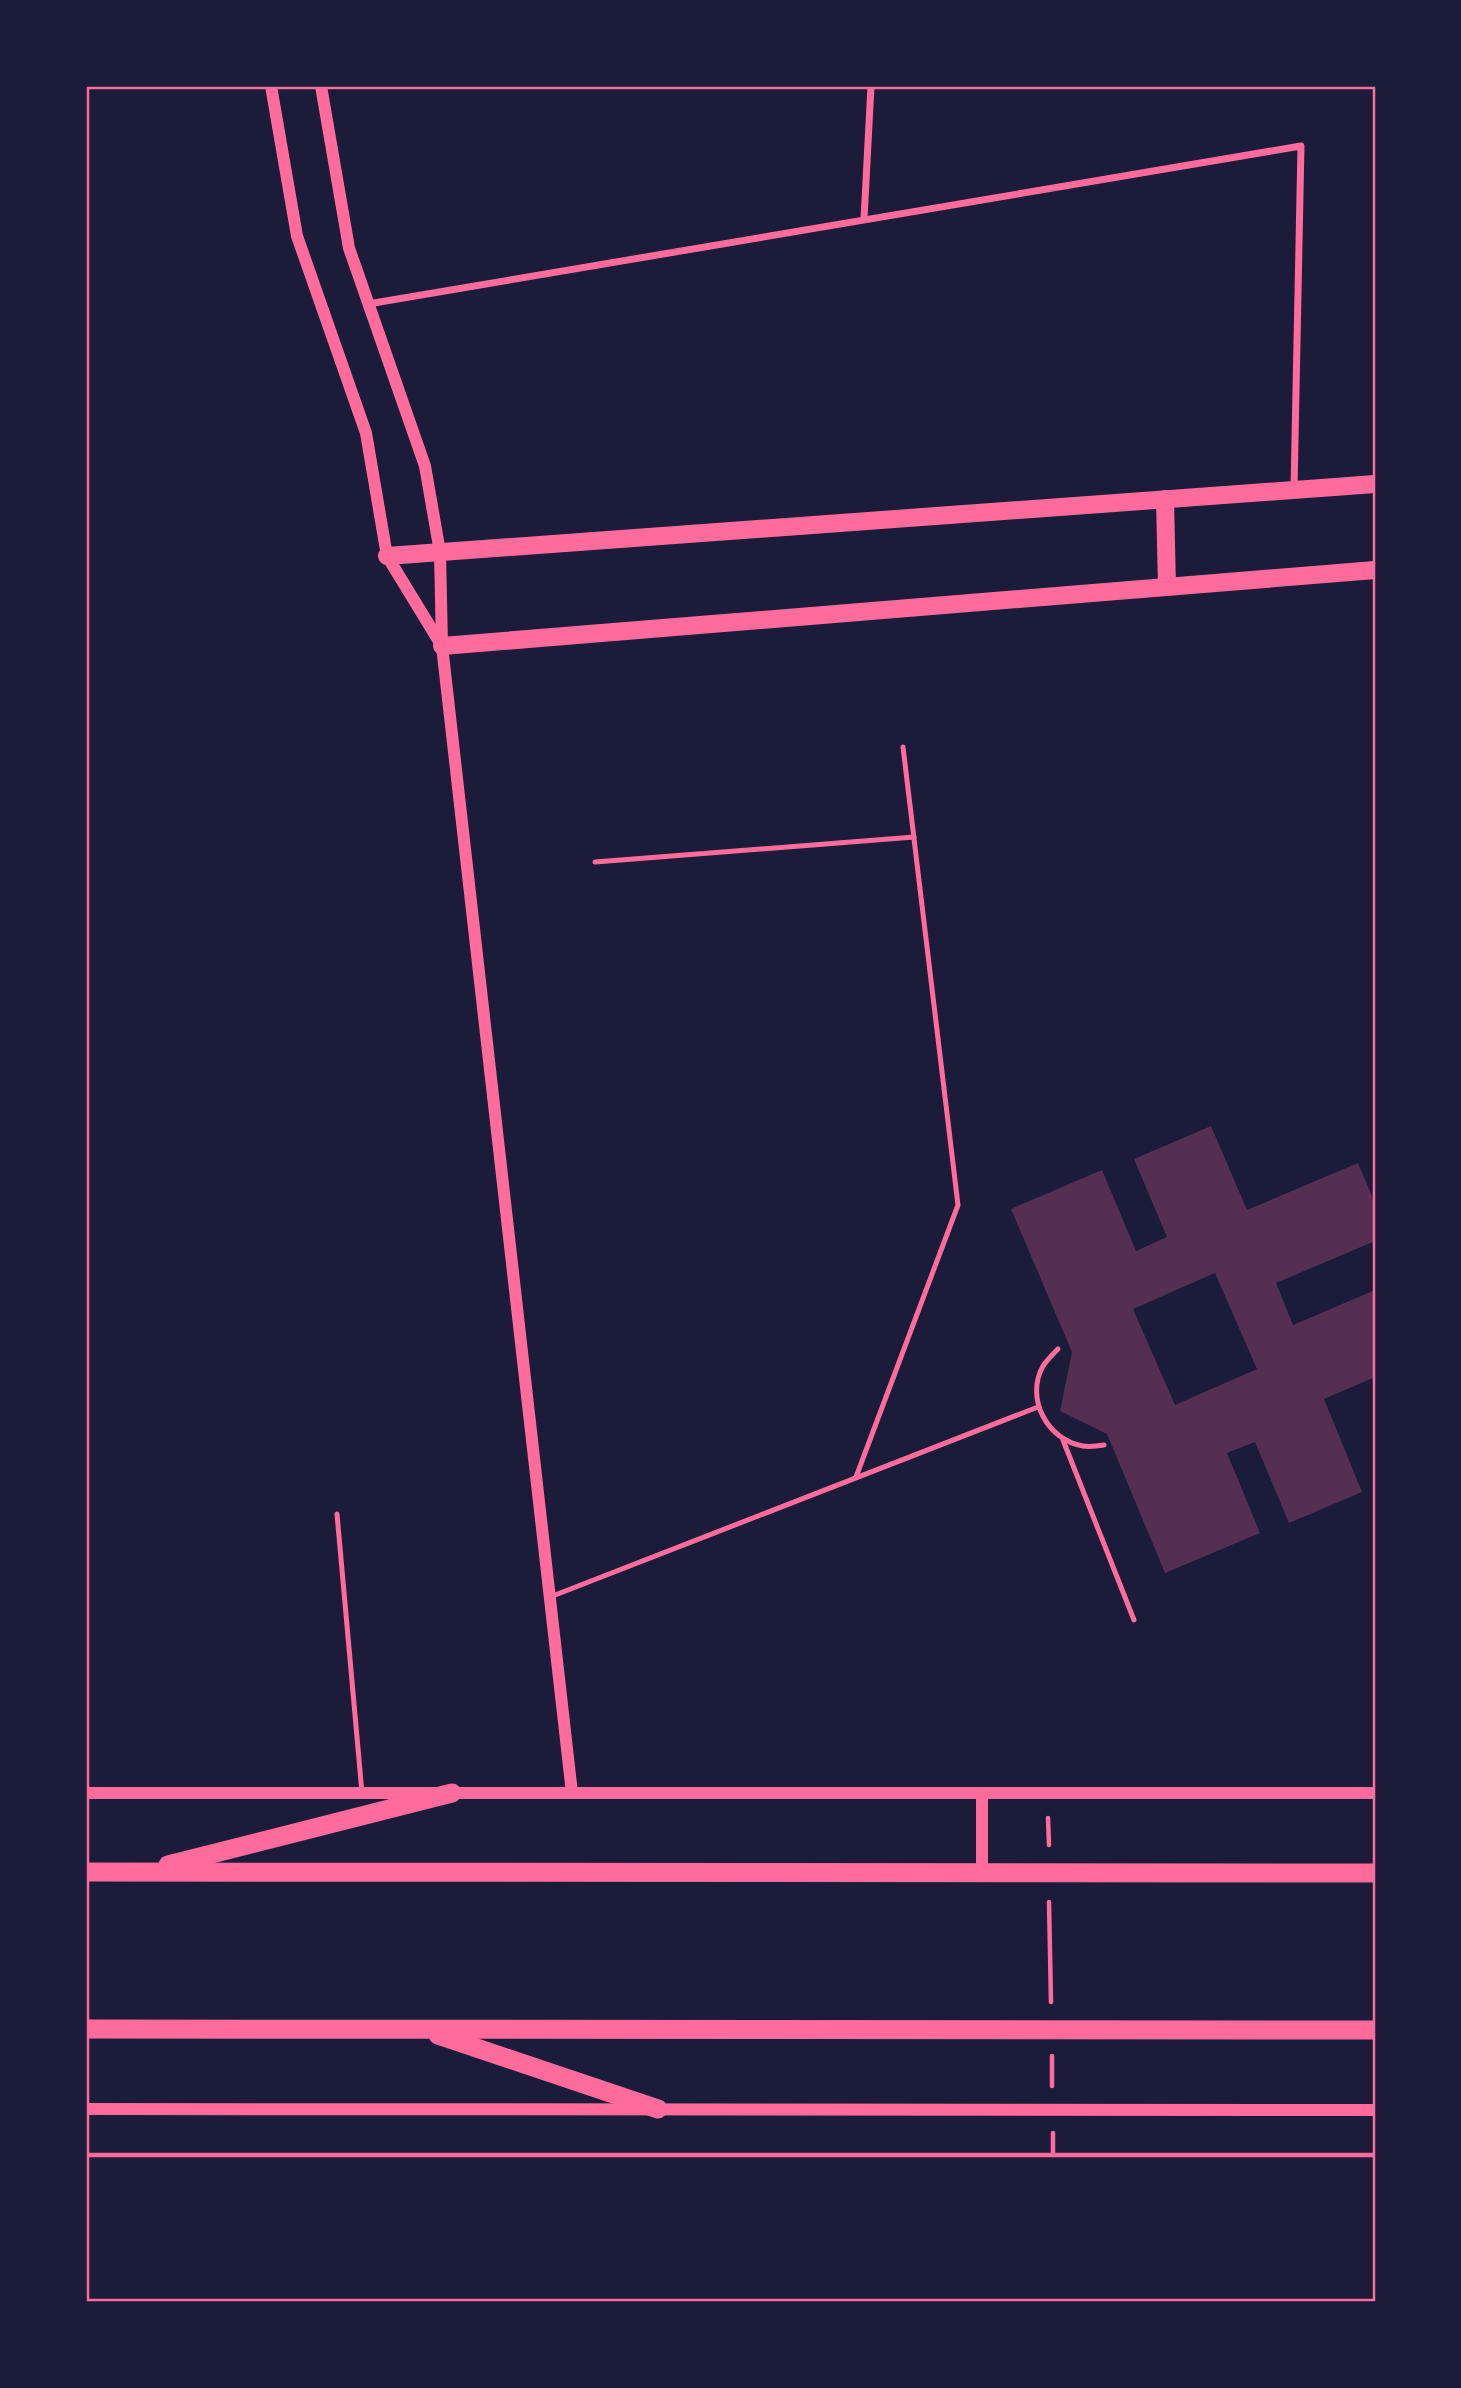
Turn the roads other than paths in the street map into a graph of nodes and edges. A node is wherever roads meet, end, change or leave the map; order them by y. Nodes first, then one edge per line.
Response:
1 (271, 86) edge
2 (321, 86) edge
3 (871, 86) edge
4 (864, 219) junction
5 (368, 303) junction
6 (1375, 484) edge
7 (1294, 490) junction
8 (1165, 499) junction
9 (440, 552) junction
10 (387, 556) junction
11 (1375, 570) edge
12 (1167, 587) junction
13 (442, 646) junction
14 (903, 747) dead end
15 (914, 837) junction
16 (595, 862) dead end
17 (1058, 1349) dead end
18 (1038, 1406) junction
19 (1063, 1440) junction
20 (1104, 1445) dead end
21 (856, 1477) junction
22 (337, 1514) dead end
23 (550, 1597) junction
24 (1134, 1620) dead end
25 (86, 1793) edge
26 (362, 1793) junction
27 (452, 1793) junction
28 (572, 1793) junction
29 (982, 1793) junction
30 (1375, 1793) edge
31 (86, 1872) edge
32 (141, 1872) junction
33 (982, 1873) junction
34 (1375, 1873) edge
35 (86, 2029) edge
36 (421, 2029) junction
37 (1375, 2030) edge
38 (86, 2109) edge
39 (658, 2109) junction
40 (1375, 2110) edge

1 - 10 street
2 - 5 street
3 - 4 street
4 - 5 street
4 - 7 street
5 - 9 street
6 - 7 main road
7 - 8 main road
8 - 9 main road
8 - 12 main road
9 - 10 main road
9 - 13 street
10 - 13 street
11 - 12 main road
12 - 13 main road
13 - 23 street
14 - 15 lane
15 - 16 lane
15 - 21 lane
17 - 18 lane
18 - 19 lane
18 - 21 lane
19 - 20 lane
19 - 24 lane
21 - 23 lane
22 - 26 lane
23 - 28 street
25 - 26 street
26 - 27 street
27 - 28 street
27 - 32 highway
28 - 29 street
29 - 30 street
29 - 33 street
31 - 32 highway
32 - 33 highway
33 - 34 highway
35 - 36 highway
36 - 37 highway
36 - 39 highway
38 - 39 street
39 - 40 street

